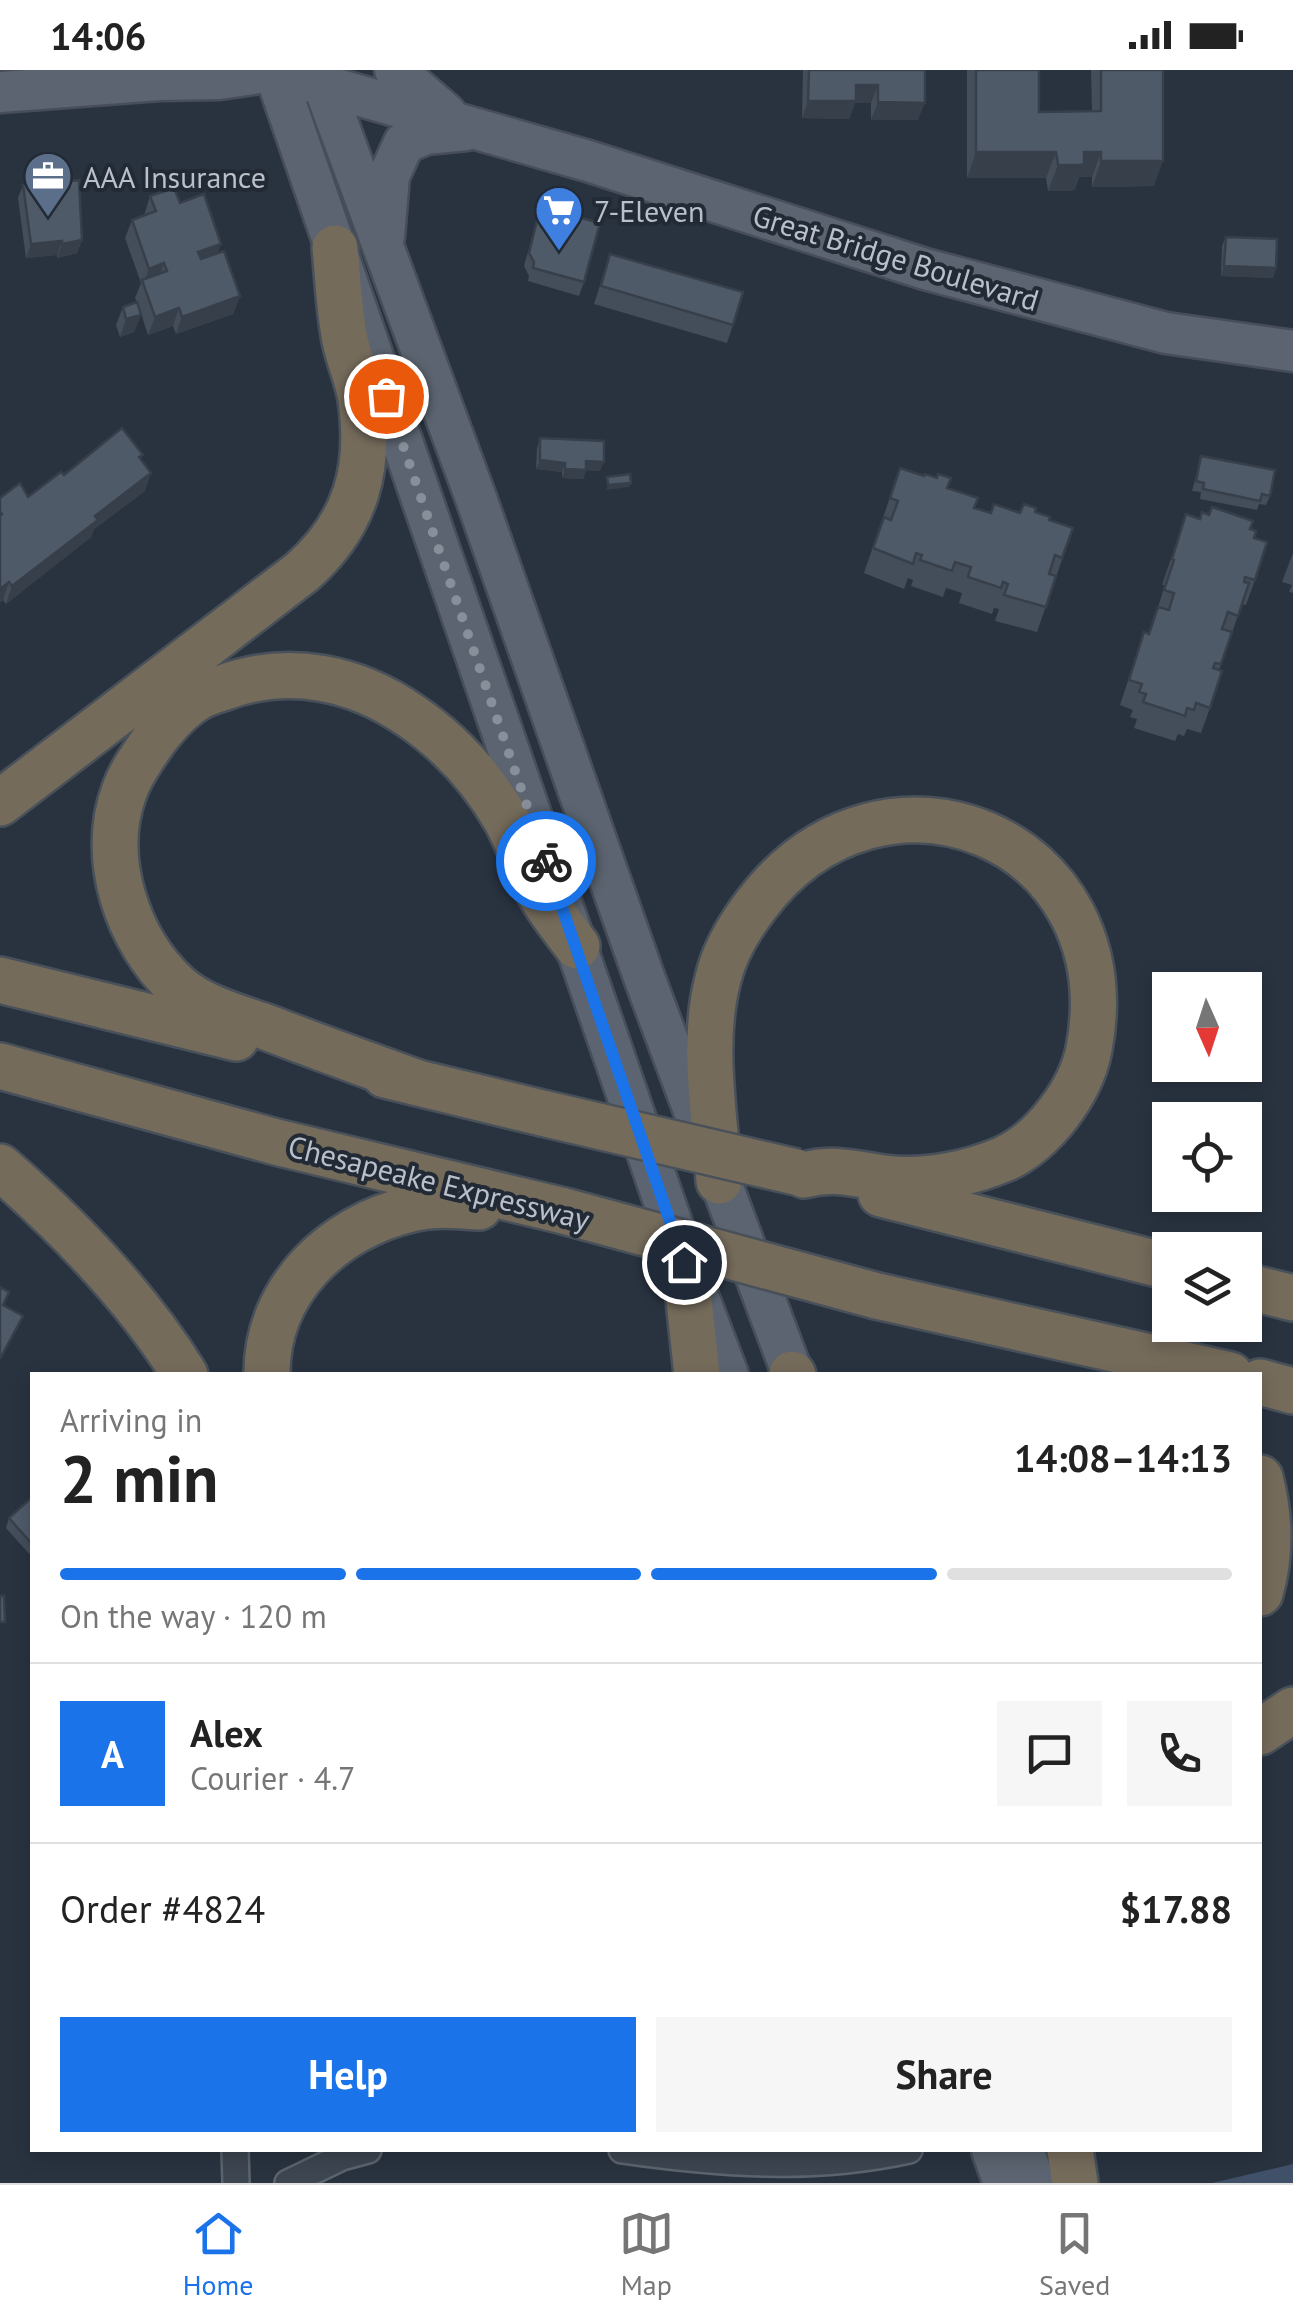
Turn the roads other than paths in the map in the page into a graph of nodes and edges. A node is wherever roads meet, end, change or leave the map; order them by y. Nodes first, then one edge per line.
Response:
1 (273, 70) edge
2 (395, 70) edge
3 (320, 78) edge
4 (0, 92) edge
5 (468, 126) junction
6 (335, 248) junction
7 (384, 251) junction
8 (1293, 351) edge
9 (0, 803) edge
10 (577, 946) junction
11 (0, 980) edge
12 (0, 1066) edge
13 (415, 1082) junction
14 (0, 1167) edge
15 (800, 1173) junction
16 (719, 1182) junction
17 (564, 1211) junction
18 (684, 1262) junction
19 (1152, 1262) edge
20 (1262, 1290) edge
21 (1293, 1298) edge
22 (1086, 1342) junction
23 (183, 1372) edge
24 (267, 1372) edge
25 (697, 1372) edge
26 (727, 1372) edge
27 (792, 1372) edge
28 (1147, 1372) edge
29 (1217, 1372) edge
30 (1262, 1383) edge
31 (1293, 1391) edge
32 (1262, 1490) edge
33 (1262, 1586) edge
34 (1293, 1710) edge
35 (1262, 1731) edge
36 (235, 2152) edge
37 (359, 2152) edge
38 (637, 2152) edge
39 (898, 2152) edge
40 (993, 2152) edge
41 (1023, 2152) edge
42 (1057, 2152) edge
43 (1070, 2152) edge
44 (236, 2183) edge
45 (288, 2183) edge
46 (1004, 2183) edge
47 (1036, 2183) edge
48 (1067, 2183) edge
49 (1075, 2183) edge

1 - 3 main road, Great Bridge Boulevard
1 - 4 main road
1 - 6 main road
2 - 5 main road
3 - 5 main road, Great Bridge Boulevard
3 - 7 main road
5 - 7 main road
5 - 8 main road, Great Bridge Boulevard
6 - 9 highway
6 - 10 main road
7 - 16 main road
10 - 13 highway
10 - 18 main road
11 - 13 highway
12 - 17 highway, Chesapeake Expressway
13 - 15 highway, bridge
14 - 23 highway
15 - 16 highway
15 - 19 highway
16 - 27 main road
17 - 22 highway, Chesapeake Expressway, bridge
17 - 24 highway
18 - 25 highway
18 - 26 main road
20 - 21 highway
22 - 28 highway
22 - 29 highway, Chesapeake Expressway
30 - 31 highway
32 - 33 highway
34 - 35 highway
36 - 44 street
37 - 45 street
38 - 39 street
40 - 46 main road
41 - 47 main road
42 - 48 main road
43 - 49 highway

